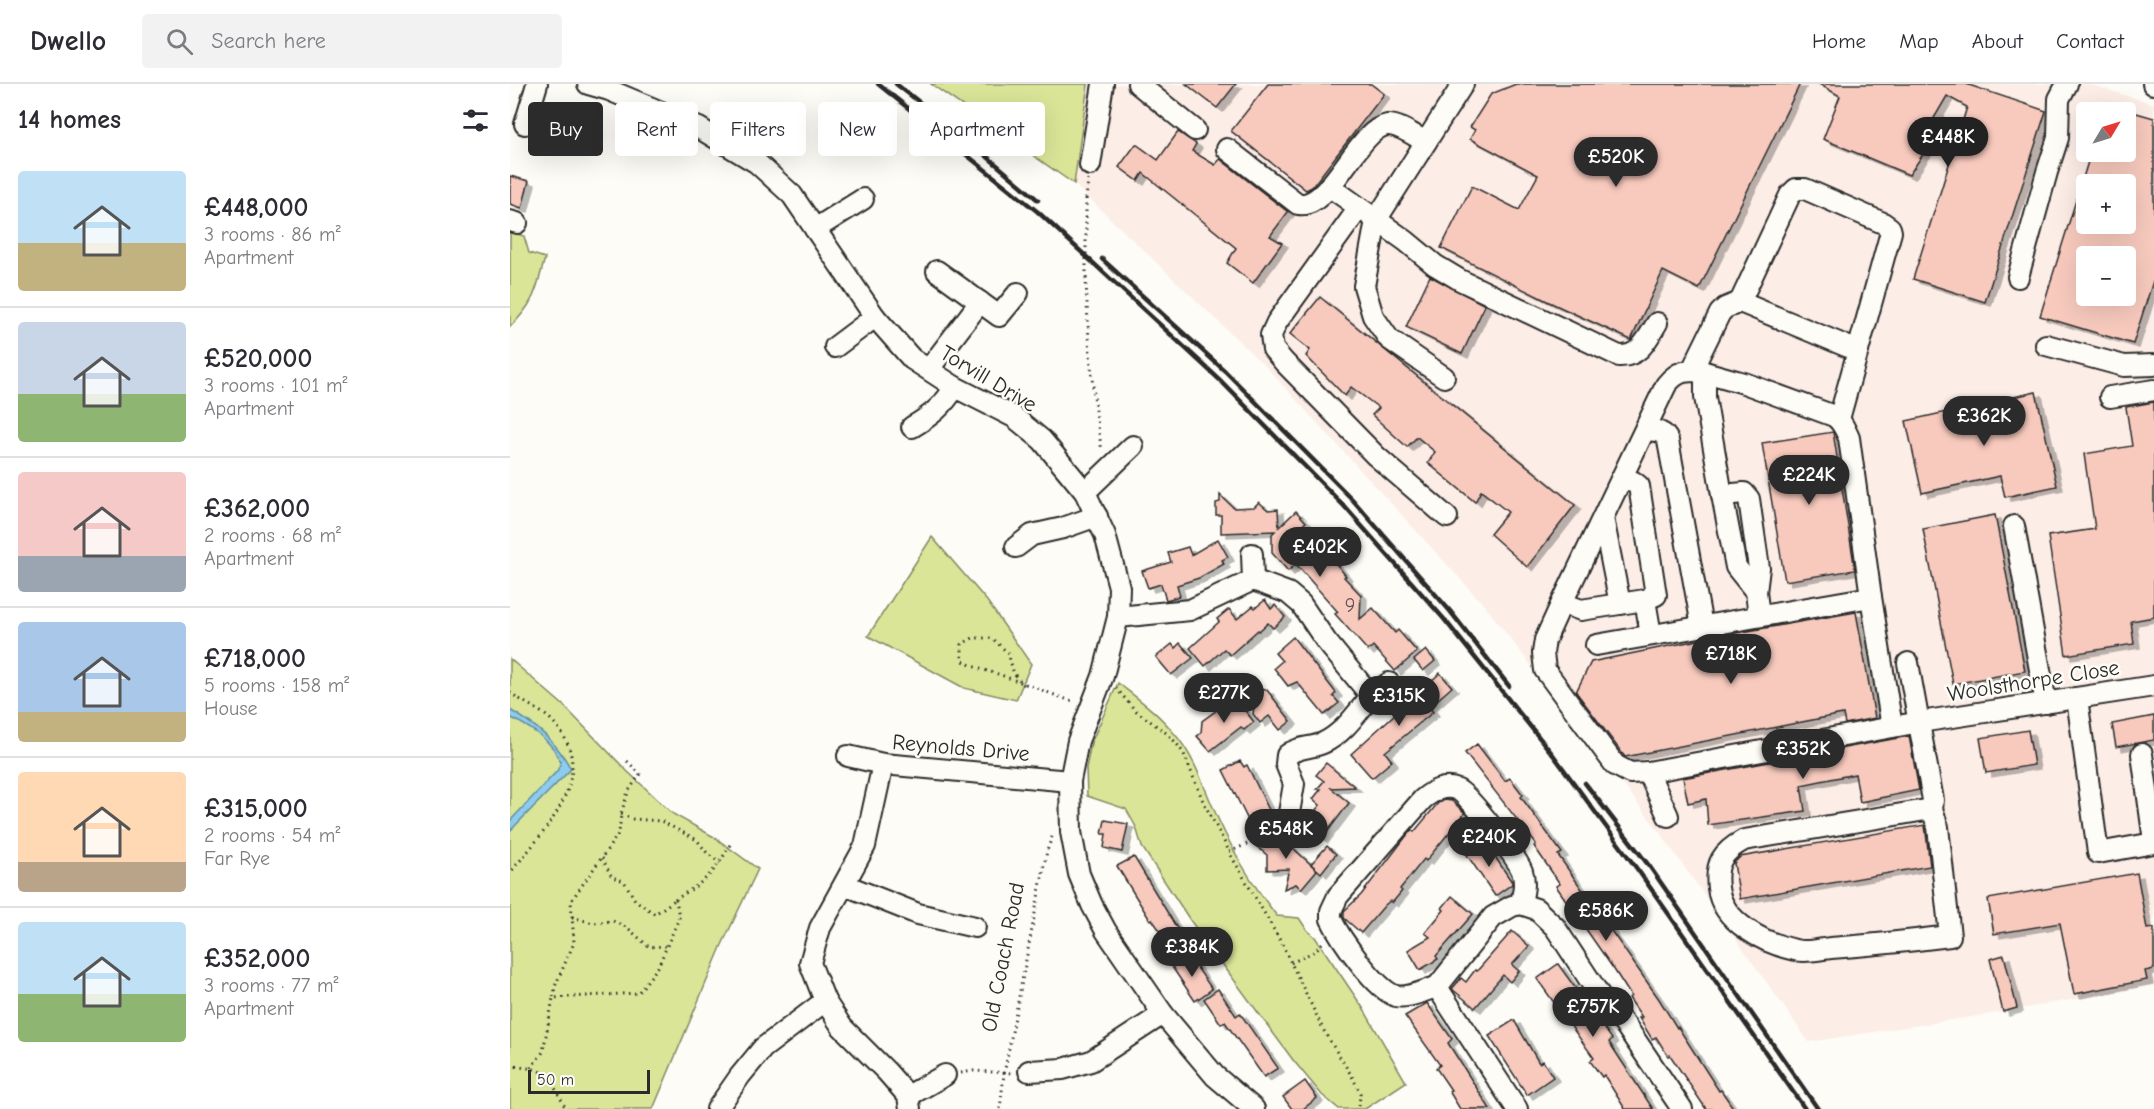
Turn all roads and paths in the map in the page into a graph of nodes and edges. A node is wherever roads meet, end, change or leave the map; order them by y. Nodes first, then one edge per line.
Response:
1 (537, 84) edge
2 (588, 84) edge
3 (1103, 84) edge
4 (1138, 84) edge
5 (1463, 84) edge
6 (2067, 84) edge
7 (609, 87) edge
8 (525, 124) dead end
9 (1195, 130) dead end
10 (1426, 142) junction
11 (1227, 149) dead end
12 (1090, 165) dead end
13 (1344, 197) junction
14 (863, 199) dead end
15 (1086, 199) dead end
16 (1376, 220) junction
17 (815, 229) junction
18 (937, 271) dead end
19 (2018, 277) dead end
20 (1018, 293) dead end
21 (980, 302) junction
22 (1740, 302) junction
23 (875, 317) junction
24 (1657, 323) dead end
25 (2046, 345) dead end
26 (835, 347) dead end
27 (1858, 351) junction
28 (2154, 365) edge
29 (929, 369) junction
30 (1698, 371) junction
31 (1444, 377) dead end
32 (955, 387) junction
33 (2154, 390) edge
34 (2110, 397) dead end
35 (1839, 419) junction
36 (912, 426) dead end
37 (1645, 430) junction
38 (1133, 446) dead end
39 (1105, 471) junction
40 (1621, 480) junction
41 (1085, 492) junction
42 (1097, 516) junction
43 (1447, 517) dead end
44 (1603, 518) junction
45 (2014, 526) dead end
46 (1016, 547) dead end
47 (1252, 554) dead end
48 (1253, 580) junction
49 (1871, 597) junction
50 (1645, 600) junction
51 (1562, 603) junction
52 (1620, 604) junction
53 (1759, 616) junction
54 (1118, 617) junction
55 (1702, 626) junction
56 (1652, 635) junction
57 (1596, 645) dead end
58 (1908, 663) dead end
59 (1103, 676) junction
60 (1389, 683) dead end
61 (1024, 685) junction
62 (2154, 686) edge
63 (510, 692) edge
64 (1371, 696) junction
65 (2077, 698) junction
66 (2046, 703) junction
67 (1090, 707) junction
68 (1920, 722) junction
69 (1892, 727) junction
70 (2142, 753) dead end
71 (848, 756) dead end
72 (627, 761) dead end
73 (883, 764) junction
74 (1648, 772) junction
75 (1070, 781) junction
76 (1932, 808) junction
77 (1289, 813) joint
78 (621, 814) junction
79 (1668, 816) dead end
80 (1071, 832) junction
81 (732, 841) dead end
82 (2154, 842) edge
83 (1229, 852) junction
84 (602, 858) junction
85 (720, 863) junction
86 (510, 873) edge
87 (845, 885) junction
88 (676, 899) junction
89 (1521, 904) junction
90 (572, 917) junction
91 (1335, 927) junction
92 (962, 931) dead end
93 (667, 946) junction
94 (1291, 963) junction
95 (1437, 987) junction
96 (553, 998) junction
97 (825, 1001) junction
98 (1163, 1014) junction
99 (510, 1064) edge
100 (531, 1068) junction
101 (1029, 1071) joint
102 (1004, 1074) junction
103 (945, 1075) joint
104 (909, 1102) edge
105 (566, 1109) edge
106 (717, 1109) edge
107 (1000, 1109) edge
108 (1254, 1109) edge
109 (1359, 1109) edge
110 (1517, 1109) edge
111 (1682, 1109) edge

1 - 8 street
2 - 7 street, Torvill Drive
3 - 12 street
4 - 9 street
5 - 10 street
6 - 19 street
7 - 17 street, Torvill Drive
10 - 13 street
10 - 16 street
11 - 13 street
13 - 16 street
13 - 43 street
14 - 17 street
15 - 39 path, bridge
16 - 24 street
16 - 31 street
17 - 23 street, Torvill Drive
18 - 21 street
20 - 21 street
21 - 29 street
22 - 27 street
22 - 27 street
22 - 30 street
23 - 26 street
23 - 29 street, Torvill Drive
25 - 28 street
27 - 35 street
29 - 32 street, Torvill Drive
30 - 35 street
30 - 37 street
30 - 53 street
32 - 36 street
32 - 41 street, Torvill Drive
33 - 34 street
35 - 49 street
37 - 40 street
37 - 55 street
38 - 39 street
39 - 41 street
40 - 44 street
40 - 50 street
41 - 42 street, Torvill Drive
42 - 46 street
42 - 54 street, Torvill Drive
44 - 51 street
44 - 52 street
45 - 66 street
47 - 48 street
48 - 54 street
48 - 64 street
49 - 53 street
49 - 69 street
50 - 52 street
50 - 56 street
51 - 52 street
51 - 74 street
53 - 55 street
54 - 59 street, Torvill Drive
55 - 56 street
56 - 57 street
58 - 68 street, Woolsthorpe Close
59 - 67 street, Torvill Drive
59 - 83 path
60 - 64 street
61 - 61 path
61 - 67 path
62 - 65 street, Woolsthorpe Close
63 - 86 path
64 - 77 street
65 - 66 street, Woolsthorpe Close
65 - 82 street
66 - 68 street, Woolsthorpe Close
67 - 75 street, Torvill Drive
68 - 69 street
68 - 76 street, Woolsthorpe Close
69 - 74 street
70 - 82 street
71 - 73 street, Reynolds Drive
72 - 78 path
73 - 75 street, Reynolds Drive
73 - 87 street
74 - 79 street
75 - 80 street, Torvill Drive
76 - 76 street, Woolsthorpe Close
77 - 83 path
78 - 84 path
78 - 85 path
80 - 98 street, Torvill Drive
80 - 102 path, Old Coach Road
81 - 85 path
83 - 94 path
84 - 88 path
84 - 90 path
85 - 88 path
87 - 92 street
87 - 97 street
88 - 93 path
89 - 91 street
89 - 95 street
89 - 111 street
90 - 93 path
90 - 96 path
91 - 94 path
91 - 95 street
93 - 96 path
94 - 109 path
95 - 110 street
96 - 100 path
97 - 104 street
97 - 106 street
98 - 101 street
98 - 108 street, Torvill Drive
99 - 100 path
100 - 105 path
101 - 102 path
102 - 103 path
102 - 107 path, Old Coach Road
103 - 104 street

